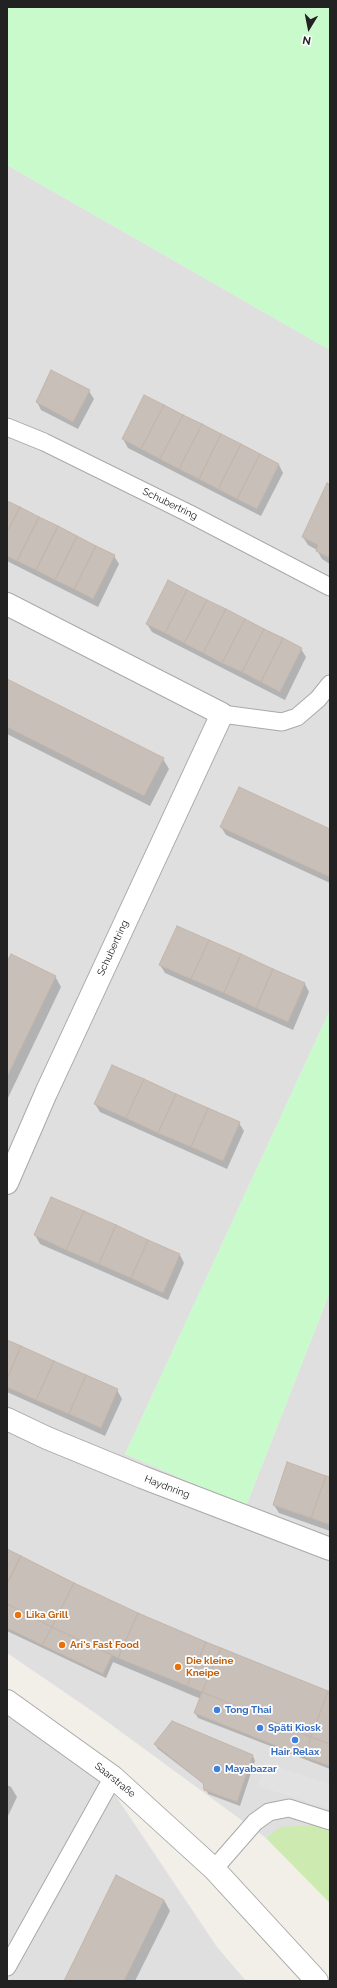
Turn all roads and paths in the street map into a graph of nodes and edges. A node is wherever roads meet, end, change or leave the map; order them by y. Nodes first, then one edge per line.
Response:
1 (7, 427) edge
2 (330, 587) edge
3 (7, 604) edge
4 (330, 684) edge
5 (222, 714) junction
6 (7, 1183) edge
7 (7, 1419) edge
8 (330, 1549) edge
9 (7, 1701) edge
10 (114, 1777) junction
11 (330, 1821) edge
12 (214, 1869) junction
13 (7, 1967) edge
14 (317, 1981) edge

1 - 2 lane, Schubertring
3 - 5 street
4 - 5 lane
5 - 6 street, Schubertring
7 - 8 street, Haydnring
9 - 10 street, Saarstraße
10 - 12 street, Saarstraße
10 - 13 lane
11 - 12 lane
12 - 14 street, Saarstraße

